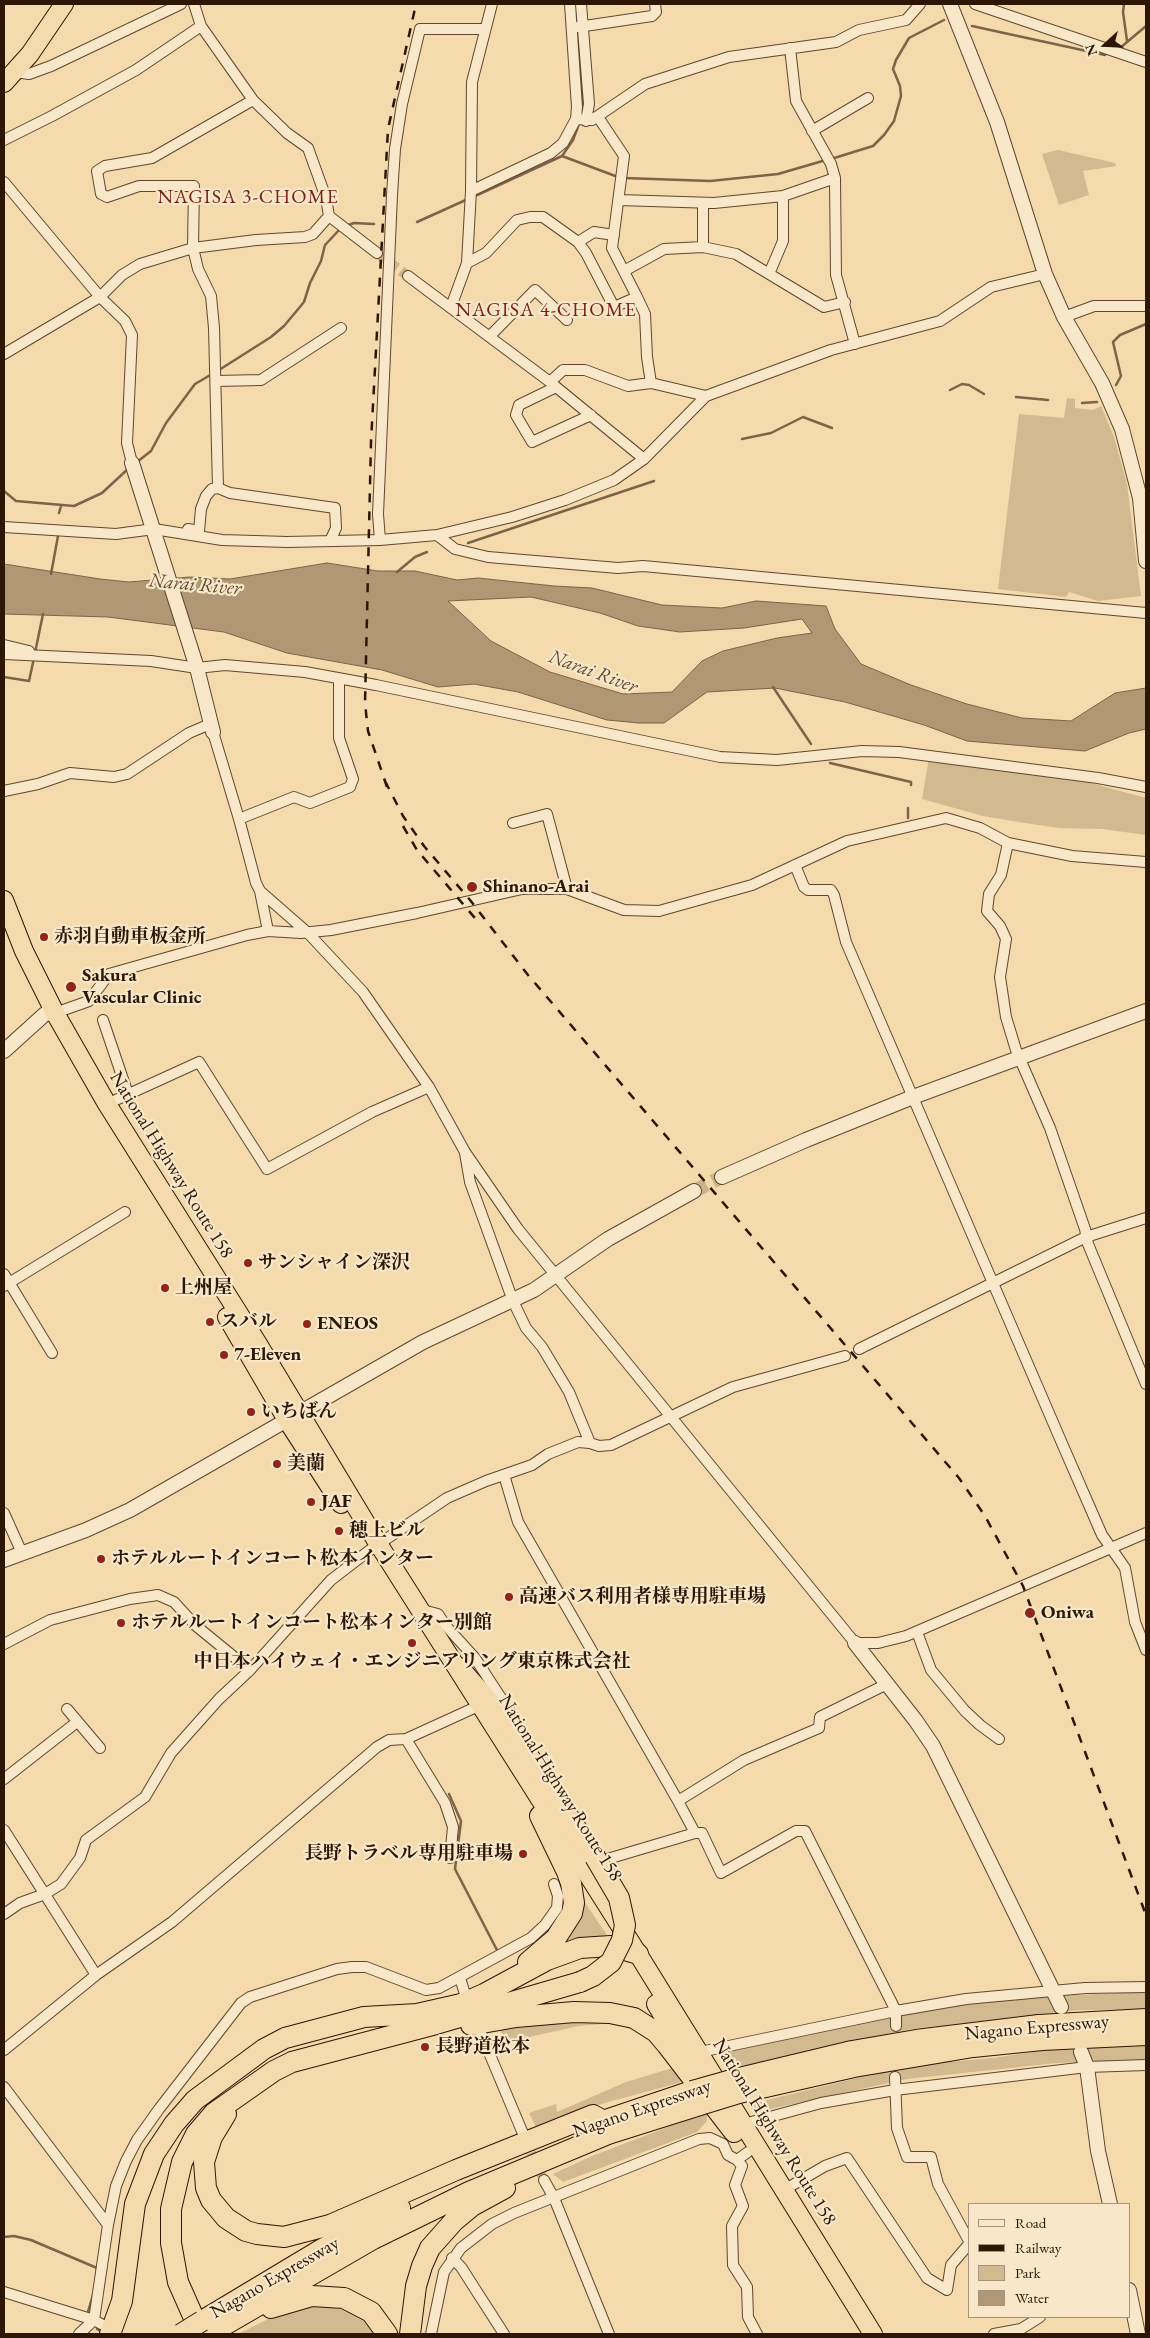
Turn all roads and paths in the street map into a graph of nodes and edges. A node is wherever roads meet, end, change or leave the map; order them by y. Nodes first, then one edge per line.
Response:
1 (64, 4) edge
2 (181, 4) edge
3 (194, 4) edge
4 (492, 4) edge
5 (570, 4) edge
6 (581, 4) edge
7 (655, 4) edge
8 (920, 4) edge
9 (950, 4) edge
10 (976, 4) edge
11 (202, 26) junction
12 (577, 28) junction
13 (485, 29) junction
14 (790, 48) junction
15 (1146, 62) edge
16 (9, 78) edge
17 (868, 98) dead end
18 (253, 100) junction
19 (598, 117) junction
20 (581, 120) junction
21 (812, 131) junction
22 (4, 140) edge
23 (835, 178) junction
24 (4, 182) edge
25 (471, 191) junction
26 (783, 196) junction
27 (619, 200) junction
28 (703, 203) junction
29 (329, 216) junction
30 (614, 235) junction
31 (578, 242) junction
32 (703, 247) junction
33 (194, 248) junction
34 (377, 253) tunnel mouth
35 (467, 262) junction
36 (624, 271) junction
37 (769, 274) junction
38 (1045, 274) junction
39 (408, 276) tunnel mouth
40 (100, 297) junction
41 (637, 297) junction
42 (845, 302) junction
43 (452, 307) junction
44 (1146, 307) edge
45 (1064, 317) junction
46 (567, 320) dead end
47 (341, 328) dead end
48 (490, 336) junction
49 (855, 344) junction
50 (4, 354) edge
51 (216, 381) junction
52 (651, 383) junction
53 (553, 384) junction
54 (706, 396) junction
55 (591, 415) junction
56 (644, 459) junction
57 (132, 463) joint
58 (218, 488) junction
59 (4, 527) edge
60 (182, 528) dead end
61 (155, 534) junction
62 (437, 535) junction
63 (380, 540) junction
64 (330, 541) junction
65 (1146, 562) edge
66 (1146, 613) edge
67 (4, 645) edge
68 (4, 654) edge
69 (44, 655) junction
70 (196, 664) junction
71 (339, 678) junction
72 (212, 728) junction
73 (1146, 787) edge
74 (4, 791) edge
75 (239, 818) junction
76 (513, 822) dead end
77 (1008, 843) junction
78 (1146, 862) edge
79 (795, 865) junction
80 (567, 889) junction
81 (260, 891) junction
82 (4, 900) edge
83 (4, 927) edge
84 (268, 931) junction
85 (308, 933) junction
86 (1146, 1011) edge
87 (50, 1013) junction
88 (103, 1020) dead end
89 (4, 1051) edge
90 (1019, 1057) junction
91 (429, 1087) junction
92 (128, 1094) junction
93 (913, 1097) junction
94 (107, 1104) junction
95 (465, 1152) junction
96 (722, 1177) tunnel mouth
97 (694, 1191) tunnel mouth
98 (125, 1212) dead end
99 (1146, 1218) edge
100 (1086, 1237) junction
101 (554, 1276) junction
102 (6, 1281) edge
103 (994, 1283) junction
104 (514, 1301) junction
105 (859, 1349) dead end
106 (52, 1353) dead end
107 (846, 1356) dead end
108 (1146, 1384) edge
109 (293, 1416) junction
110 (672, 1416) junction
111 (590, 1442) junction
112 (504, 1475) junction
113 (4, 1512) edge
114 (1146, 1533) edge
115 (374, 1547) junction
116 (1112, 1548) junction
117 (22, 1553) junction
118 (4, 1560) edge
119 (422, 1610) junction
120 (917, 1632) junction
121 (855, 1643) junction
122 (4, 1644) edge
123 (1146, 1650) edge
124 (459, 1668) joint
125 (250, 1670) junction
126 (887, 1684) junction
127 (474, 1708) junction
128 (67, 1709) dead end
129 (77, 1722) junction
130 (999, 1738) dead end
131 (406, 1739) junction
132 (100, 1748) dead end
133 (4, 1779) edge
134 (678, 1800) junction
135 (540, 1816) junction
136 (4, 1830) edge
137 (695, 1833) junction
138 (450, 1858) dead end
139 (596, 1864) junction
140 (554, 1884) dead end
141 (45, 1894) junction
142 (4, 1914) edge
143 (630, 1950) junction
144 (96, 1975) junction
145 (460, 1978) junction
146 (1146, 1987) edge
147 (1052, 1990) junction
148 (475, 1994) junction
149 (1061, 2007) dead end
150 (896, 2011) junction
151 (1146, 2019) edge
152 (896, 2026) dead end
153 (480, 2031) dead end
154 (1146, 2035) edge
155 (371, 2041) junction
156 (4, 2050) edge
157 (700, 2052) junction
158 (1081, 2052) dead end
159 (254, 2056) junction
160 (1146, 2065) edge
161 (1087, 2067) junction
162 (274, 2071) junction
163 (895, 2076) dead end
164 (735, 2086) junction
165 (4, 2087) edge
166 (895, 2090) junction
167 (696, 2098) junction
168 (602, 2120) junction
169 (739, 2128) junction
170 (524, 2136) tunnel mouth
171 (742, 2156) junction
172 (544, 2180) tunnel mouth
173 (784, 2190) junction
174 (554, 2198) junction
175 (1110, 2203) edge
176 (108, 2224) junction
177 (968, 2241) edge
178 (968, 2244) edge
179 (452, 2258) junction
180 (4, 2292) edge
181 (1130, 2295) edge
182 (1038, 2318) edge
183 (110, 2329) edge
184 (206, 2332) edge
185 (80, 2334) edge
186 (181, 2334) edge
187 (387, 2334) edge
188 (410, 2334) edge
189 (431, 2334) edge
190 (504, 2334) edge
191 (609, 2334) edge
192 (757, 2334) edge
193 (860, 2334) edge
194 (873, 2334) edge
195 (994, 2334) edge
196 (1138, 2334) edge

1 - 16 highway
2 - 16 street
3 - 11 street
4 - 13 street
5 - 12 street
6 - 12 street
7 - 12 street
8 - 14 street
9 - 38 street
10 - 15 street
11 - 18 street
11 - 22 street
12 - 20 street
13 - 25 street
13 - 63 street
14 - 19 street
14 - 21 street
17 - 21 street
18 - 29 street
18 - 33 street
19 - 20 street
19 - 27 street
20 - 25 street
21 - 23 street
23 - 26 street
23 - 42 street
24 - 40 street
25 - 35 street
26 - 28 street
26 - 37 street
27 - 28 street
27 - 30 street
28 - 32 street
29 - 33 street
29 - 34 street
30 - 31 street
30 - 36 street
31 - 35 street
31 - 41 street
32 - 36 street
32 - 37 street
33 - 40 street
33 - 51 street
35 - 43 street
36 - 41 street
37 - 42 street
38 - 45 street
38 - 49 street
39 - 43 street
40 - 50 street
40 - 57 street
41 - 52 street
42 - 49 street
43 - 48 street
44 - 45 street
45 - 65 street
46 - 48 street
47 - 51 street
48 - 53 street
49 - 54 street
51 - 58 street
52 - 53 street
52 - 54 street
53 - 55 street
53 - 55 street
54 - 56 street
55 - 56 street
56 - 62 street
57 - 61 street
58 - 60 street
58 - 64 street
59 - 61 street
61 - 64 street
61 - 70 street
62 - 63 street
62 - 66 street
63 - 64 street
67 - 69 street
68 - 69 street
69 - 70 street
70 - 71 street
70 - 72 street
71 - 73 street
71 - 75 street
72 - 74 street
72 - 75 street
75 - 81 street
76 - 80 street
77 - 78 street
77 - 79 street
77 - 90 street
79 - 80 street
79 - 93 street
80 - 85 street
81 - 84 street
81 - 85 street
82 - 87 highway, National Highway Route 158
83 - 87 highway, National Highway Route 158
84 - 85 street
84 - 87 street
85 - 91 street
86 - 90 street
87 - 89 street
87 - 94 highway, National Highway Route 158
87 - 109 highway, National Highway Route 158
88 - 92 street
90 - 93 street
90 - 100 street
91 - 92 street
91 - 95 street
92 - 94 street
93 - 96 street
93 - 103 street
94 - 109 highway, National Highway Route 158
95 - 101 street
95 - 104 street
97 - 101 street
98 - 102 street
99 - 100 street
100 - 103 street
100 - 108 street
101 - 104 street
101 - 110 street
102 - 106 street
103 - 105 street
103 - 116 street
104 - 109 street
104 - 111 street
107 - 110 street
109 - 115 highway, National Highway Route 158
109 - 117 street
110 - 111 street
110 - 121 street
111 - 112 street
112 - 115 street
112 - 134 street
113 - 117 street
114 - 116 street
115 - 119 highway, National Highway Route 158
115 - 125 street
115 - 127 highway, National Highway Route 158
116 - 120 street
116 - 123 street
117 - 118 street
119 - 124 highway, National Highway Route 158
119 - 139 street
120 - 121 street
120 - 130 street
121 - 126 street
122 - 125 street
124 - 139 highway
125 - 141 street
126 - 134 street
126 - 147 street
127 - 131 street
127 - 135 highway, National Highway Route 158
128 - 129 street
129 - 132 street
129 - 133 street
131 - 138 street
131 - 144 street
134 - 137 street
135 - 143 highway, National Highway Route 158
135 - 148 highway
136 - 141 street
137 - 139 street
137 - 150 street
139 - 143 highway, National Highway Route 158
139 - 155 highway, bridge
140 - 145 street
141 - 142 street
141 - 144 street
143 - 148 highway
143 - 157 highway, National Highway Route 158
143 - 169 highway, National Highway Route 158
144 - 156 street
145 - 148 street
145 - 176 street
146 - 147 street
147 - 149 street
147 - 150 street
148 - 159 highway
150 - 152 street
150 - 157 street
151 - 164 highway, Nagano Expressway
153 - 170 street
154 - 164 highway, Nagano Expressway
155 - 162 highway
155 - 169 highway
157 - 169 highway, National Highway Route 158
158 - 161 street
159 - 183 highway
159 - 184 highway
160 - 161 street
161 - 166 street
161 - 175 street
162 - 168 highway
162 - 184 highway
163 - 166 street
164 - 167 highway, Nagano Expressway, bridge
165 - 176 street
166 - 169 street
166 - 177 street
167 - 168 highway, Nagano Expressway
167 - 184 highway, Nagano Expressway
167 - 188 highway
168 - 184 highway, Nagano Expressway
169 - 171 highway, National Highway Route 158
169 - 173 highway, National Highway Route 158
171 - 174 street
171 - 192 street
171 - 193 highway, National Highway Route 158
172 - 174 street
173 - 178 street
173 - 194 highway, National Highway Route 158
174 - 179 street
174 - 191 street
176 - 183 street
179 - 189 street
179 - 190 street
180 - 183 street
181 - 196 street
182 - 195 street
183 - 185 street
184 - 186 highway, Nagano Expressway, bridge
184 - 187 highway

